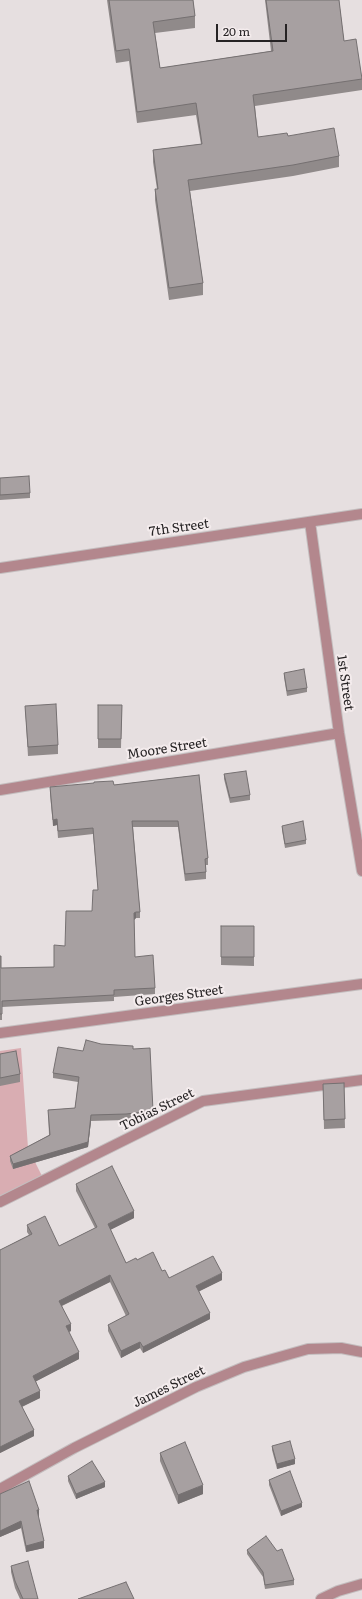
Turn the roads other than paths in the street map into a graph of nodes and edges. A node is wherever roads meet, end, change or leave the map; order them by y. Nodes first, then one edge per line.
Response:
1 (362, 514) edge
2 (310, 522) junction
3 (0, 568) edge
4 (339, 733) junction
5 (0, 790) edge
6 (362, 872) edge
7 (362, 984) edge
8 (0, 1033) edge
9 (362, 1080) edge
10 (0, 1202) edge
11 (362, 1352) edge
12 (0, 1489) edge
13 (362, 1584) edge
14 (321, 1599) edge

1 - 2 street, 7th Street
2 - 3 street, 7th Street
2 - 4 street, 1st Street
4 - 5 street, Moore Street
4 - 6 street, 1st Street
7 - 8 street, Georges Street
9 - 10 street, Tobias Street
11 - 12 street, James Street
13 - 14 street

